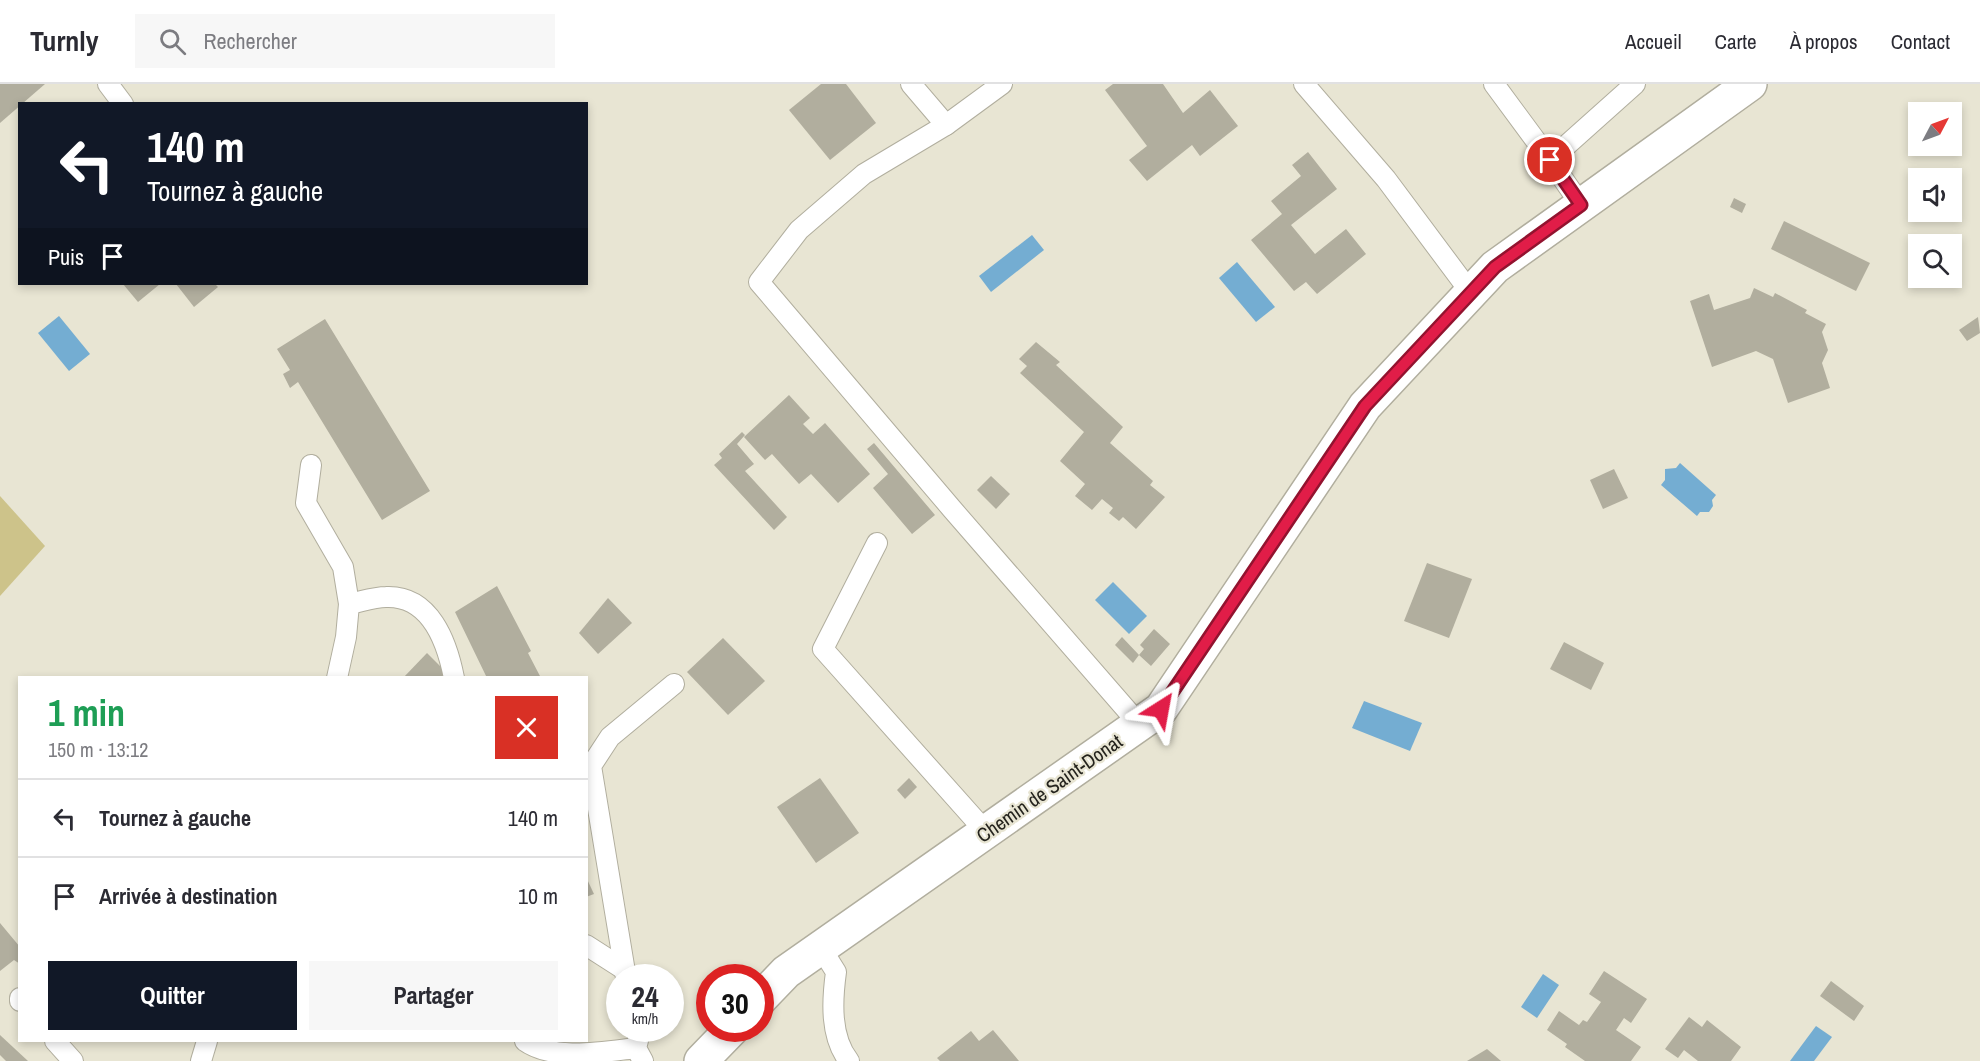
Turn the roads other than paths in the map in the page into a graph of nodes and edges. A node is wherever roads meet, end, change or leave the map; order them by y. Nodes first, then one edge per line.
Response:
1 (108, 84) edge
2 (911, 84) edge
3 (1002, 84) edge
4 (1304, 84) edge
5 (1494, 84) edge
6 (1635, 84) edge
7 (1750, 84) edge
8 (122, 102) edge
9 (946, 125) junction
10 (1550, 160) junction
11 (1581, 205) junction
12 (1471, 293) junction
13 (311, 465) dead end
14 (878, 543) dead end
15 (349, 604) junction
16 (337, 676) edge
17 (454, 676) edge
18 (674, 684) dead end
19 (1140, 724) junction
20 (986, 832) junction
21 (588, 946) edge
22 (821, 948) junction
23 (612, 964) edge
24 (624, 964) edge
25 (774, 984) edge
26 (56, 1042) edge
27 (207, 1042) edge
28 (526, 1042) edge
29 (719, 1042) edge
30 (640, 1046) edge
31 (73, 1061) edge
32 (201, 1061) edge
33 (701, 1061) edge
34 (849, 1061) edge

1 - 8 lane
2 - 9 lane
3 - 9 lane
4 - 12 lane
5 - 10 lane
6 - 10 lane
7 - 11 street, Chemin de Saint-Donat
9 - 19 lane
10 - 11 lane
11 - 12 street, Chemin de Saint-Donat
12 - 19 street, Chemin de Saint-Donat
13 - 15 lane
14 - 20 lane
15 - 16 lane
15 - 17 lane
18 - 24 lane
19 - 20 street, Chemin de Saint-Donat
20 - 22 street, Chemin de Saint-Donat
21 - 23 lane
22 - 25 street, Chemin de Saint-Donat
22 - 34 lane
26 - 31 lane
27 - 32 lane
28 - 30 lane
29 - 33 street

